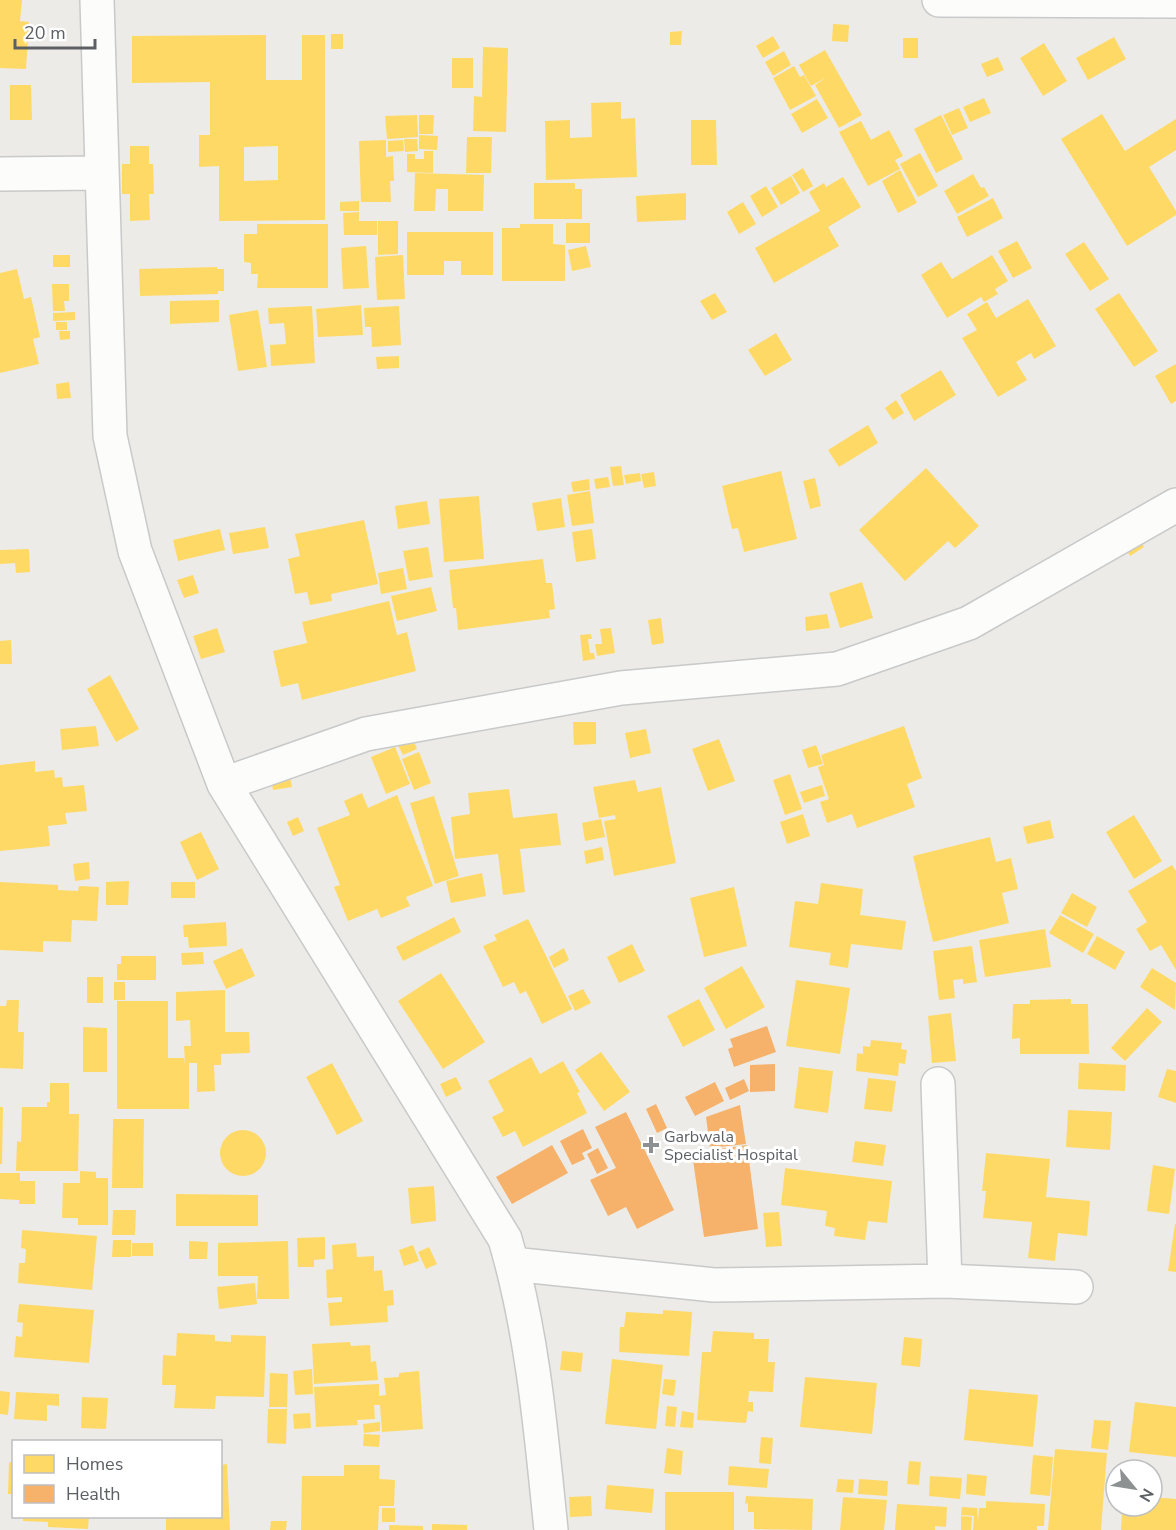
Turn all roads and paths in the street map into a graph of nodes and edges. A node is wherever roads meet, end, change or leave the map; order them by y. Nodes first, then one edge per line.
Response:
1 (97, 0) edge
2 (939, 0) edge
3 (1176, 1) edge
4 (101, 172) junction
5 (0, 174) edge
6 (1176, 505) edge
7 (224, 784) junction
8 (938, 1084) dead end
9 (512, 1264) junction
10 (945, 1281) junction
11 (1076, 1287) dead end
12 (551, 1530) edge

1 - 4 street
2 - 3 street
4 - 5 street
4 - 7 street
6 - 7 street
7 - 9 street
8 - 10 street
9 - 10 street
9 - 12 street
10 - 11 street

